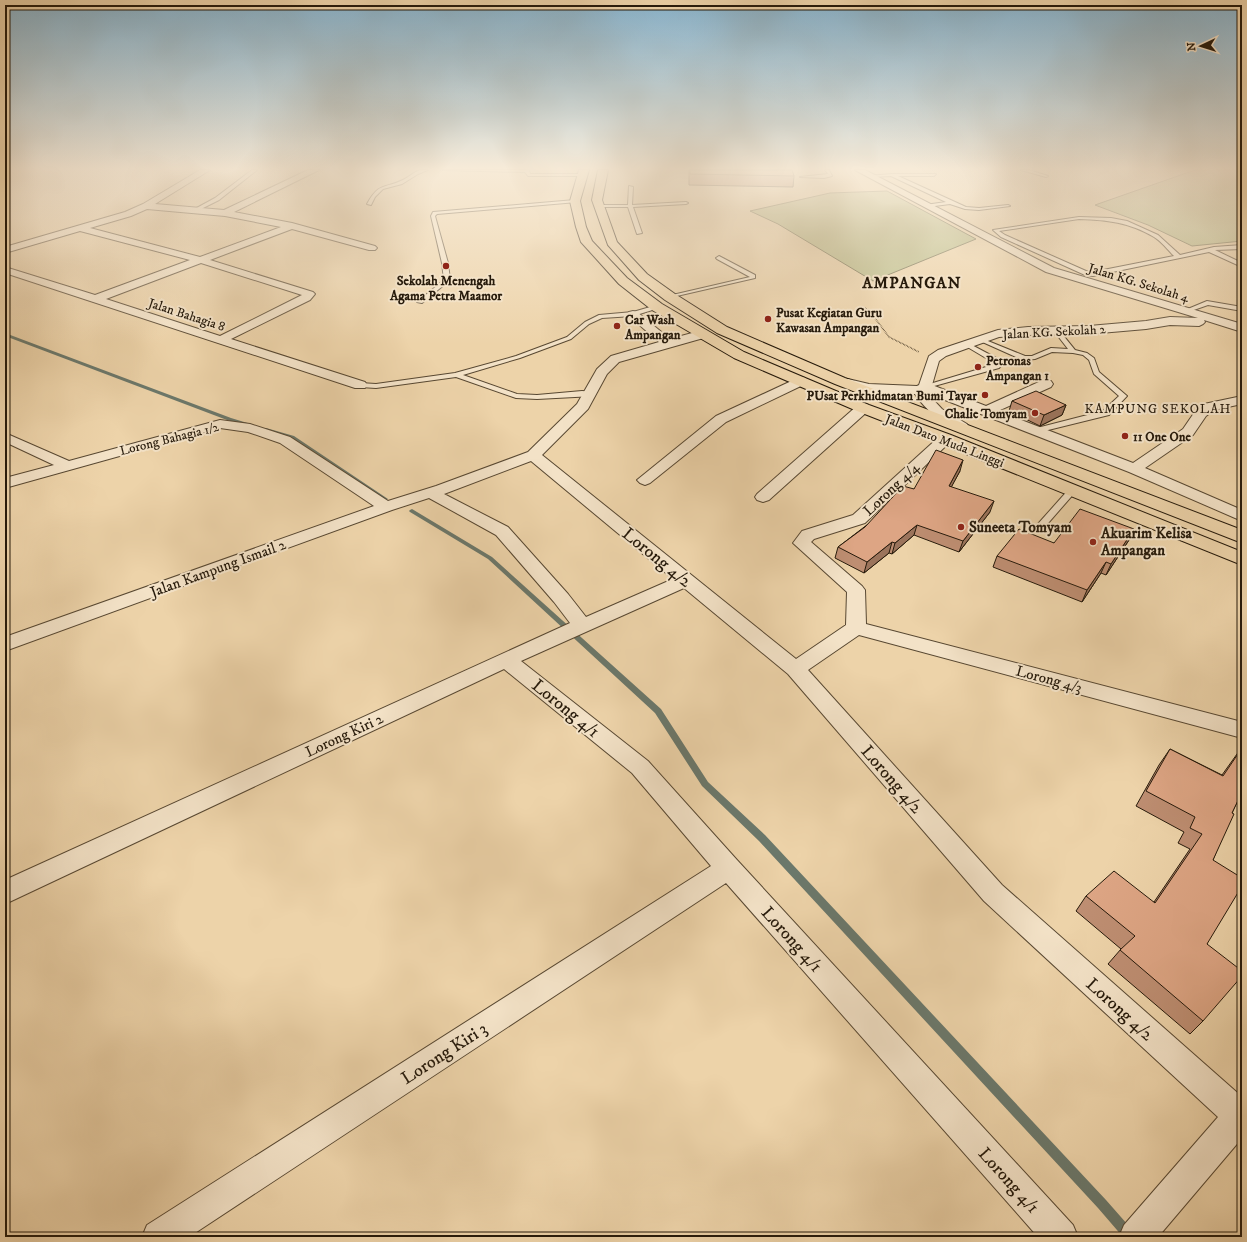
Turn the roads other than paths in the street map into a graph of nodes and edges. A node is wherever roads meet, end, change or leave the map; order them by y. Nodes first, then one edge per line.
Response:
1 (79, 228) joint
2 (287, 228) edge
3 (299, 228) edge
4 (436, 228) edge
5 (581, 228) edge
6 (607, 228) edge
7 (637, 228) edge
8 (969, 228) edge
9 (1009, 228) edge
10 (1138, 228) edge
11 (639, 233) dead end
12 (1242, 247) edge
13 (372, 248) dead end
14 (5, 250) edge
15 (1210, 250) junction
16 (1178, 256) junction
17 (719, 258) dead end
18 (201, 260) junction
19 (1242, 265) edge
20 (5, 270) edge
21 (670, 297) junction
22 (95, 299) junction
23 (420, 302) dead end
24 (657, 307) junction
25 (1242, 309) edge
26 (1186, 311) junction
27 (633, 314) junction
28 (1214, 320) junction
29 (1242, 328) edge
30 (1056, 330) junction
31 (703, 334) junction
32 (220, 340) junction
33 (981, 340) junction
34 (668, 343) junction
35 (966, 344) junction
36 (1073, 351) junction
37 (456, 375) junction
38 (800, 381) junction
39 (840, 381) junction
40 (1046, 384) dead end
41 (360, 385) joint
42 (922, 388) junction
43 (591, 394) junction
44 (1242, 400) edge
45 (863, 408) junction
46 (986, 411) junction
47 (962, 427) junction
48 (1036, 431) junction
49 (5, 437) edge
50 (945, 439) junction
51 (533, 455) junction
52 (66, 465) junction
53 (1134, 469) junction
54 (645, 480) dead end
55 (5, 483) edge
56 (1073, 490) junction
57 (431, 493) junction
58 (763, 497) dead end
59 (386, 507) junction
60 (1242, 516) edge
61 (1040, 527) dead end
62 (1242, 537) edge
63 (1242, 559) edge
64 (685, 580) junction
65 (582, 625) junction
66 (856, 628) junction
67 (5, 644) edge
68 (506, 660) junction
69 (794, 669) junction
70 (1242, 730) edge
71 (728, 868) junction
72 (5, 892) edge
73 (1241, 1116) edge
74 (1145, 1226) edge
75 (159, 1237) edge
76 (1060, 1237) edge

1 - 14 street
1 - 18 street
2 - 18 street
3 - 13 street
4 - 23 lane
5 - 24 highway, Jalan Dato Muda Linggi
6 - 21 highway, Jalan Dato Muda Linggi
7 - 11 lane
8 - 26 street, Jalan KG. Sekolah 4
9 - 16 lane
10 - 16 lane
12 - 15 lane
15 - 16 lane
15 - 19 lane
17 - 21 lane
18 - 22 street
18 - 32 street
20 - 22 street, Jalan Bahagia 8
21 - 39 highway, Jalan Dato Muda Linggi
22 - 32 street, Jalan Bahagia 8
24 - 27 lane
24 - 31 highway, Jalan Dato Muda Linggi
25 - 26 lane
26 - 28 street, Jalan KG. Sekolah 4
27 - 34 street
27 - 37 lane
28 - 29 street, Jalan KG. Sekolah 4
28 - 30 street, Jalan KG. Sekolah 2
30 - 33 street, Jalan KG. Sekolah 2
30 - 36 lane
31 - 34 street
31 - 38 highway, Jalan Dato Muda Linggi
32 - 41 street, Jalan Bahagia 8
33 - 35 street, Jalan KG. Sekolah 2
33 - 36 lane
34 - 43 street
35 - 42 street, Jalan KG. Sekolah 2
35 - 42 lane
36 - 48 lane
37 - 41 lane
37 - 43 lane
38 - 45 highway, Jalan Dato Muda Linggi
38 - 54 street
39 - 42 street
39 - 47 highway, Jalan Dato Muda Linggi
40 - 46 street
42 - 46 street
42 - 47 street
43 - 51 street
44 - 53 street
45 - 50 highway, Jalan Dato Muda Linggi
45 - 58 street
46 - 48 street
47 - 62 highway, Jalan Dato Muda Linggi
48 - 53 street
49 - 52 street
50 - 56 highway, Jalan Dato Muda Linggi
50 - 66 street, Lorong 4/4
51 - 57 street, Jalan Kampung Ismail 2
51 - 64 street, Lorong 4/2
52 - 55 street, Lorong Bahagia 1/2
52 - 59 street, Lorong Bahagia 1/2
53 - 60 street
56 - 61 lane
56 - 63 highway, Jalan Dato Muda Linggi
57 - 59 street, Jalan Kampung Ismail 2
57 - 65 street
59 - 67 street, Jalan Kampung Ismail 2
64 - 65 street, Lorong Kiri 2
64 - 69 street, Lorong 4/2
65 - 68 street, Lorong Kiri 2
66 - 69 street
66 - 70 street, Lorong 4/3
68 - 71 street, Lorong 4/1
68 - 72 street, Lorong Kiri 2
69 - 73 street, Lorong 4/2
71 - 75 street, Lorong Kiri 3
71 - 76 street, Lorong 4/1
73 - 74 street

